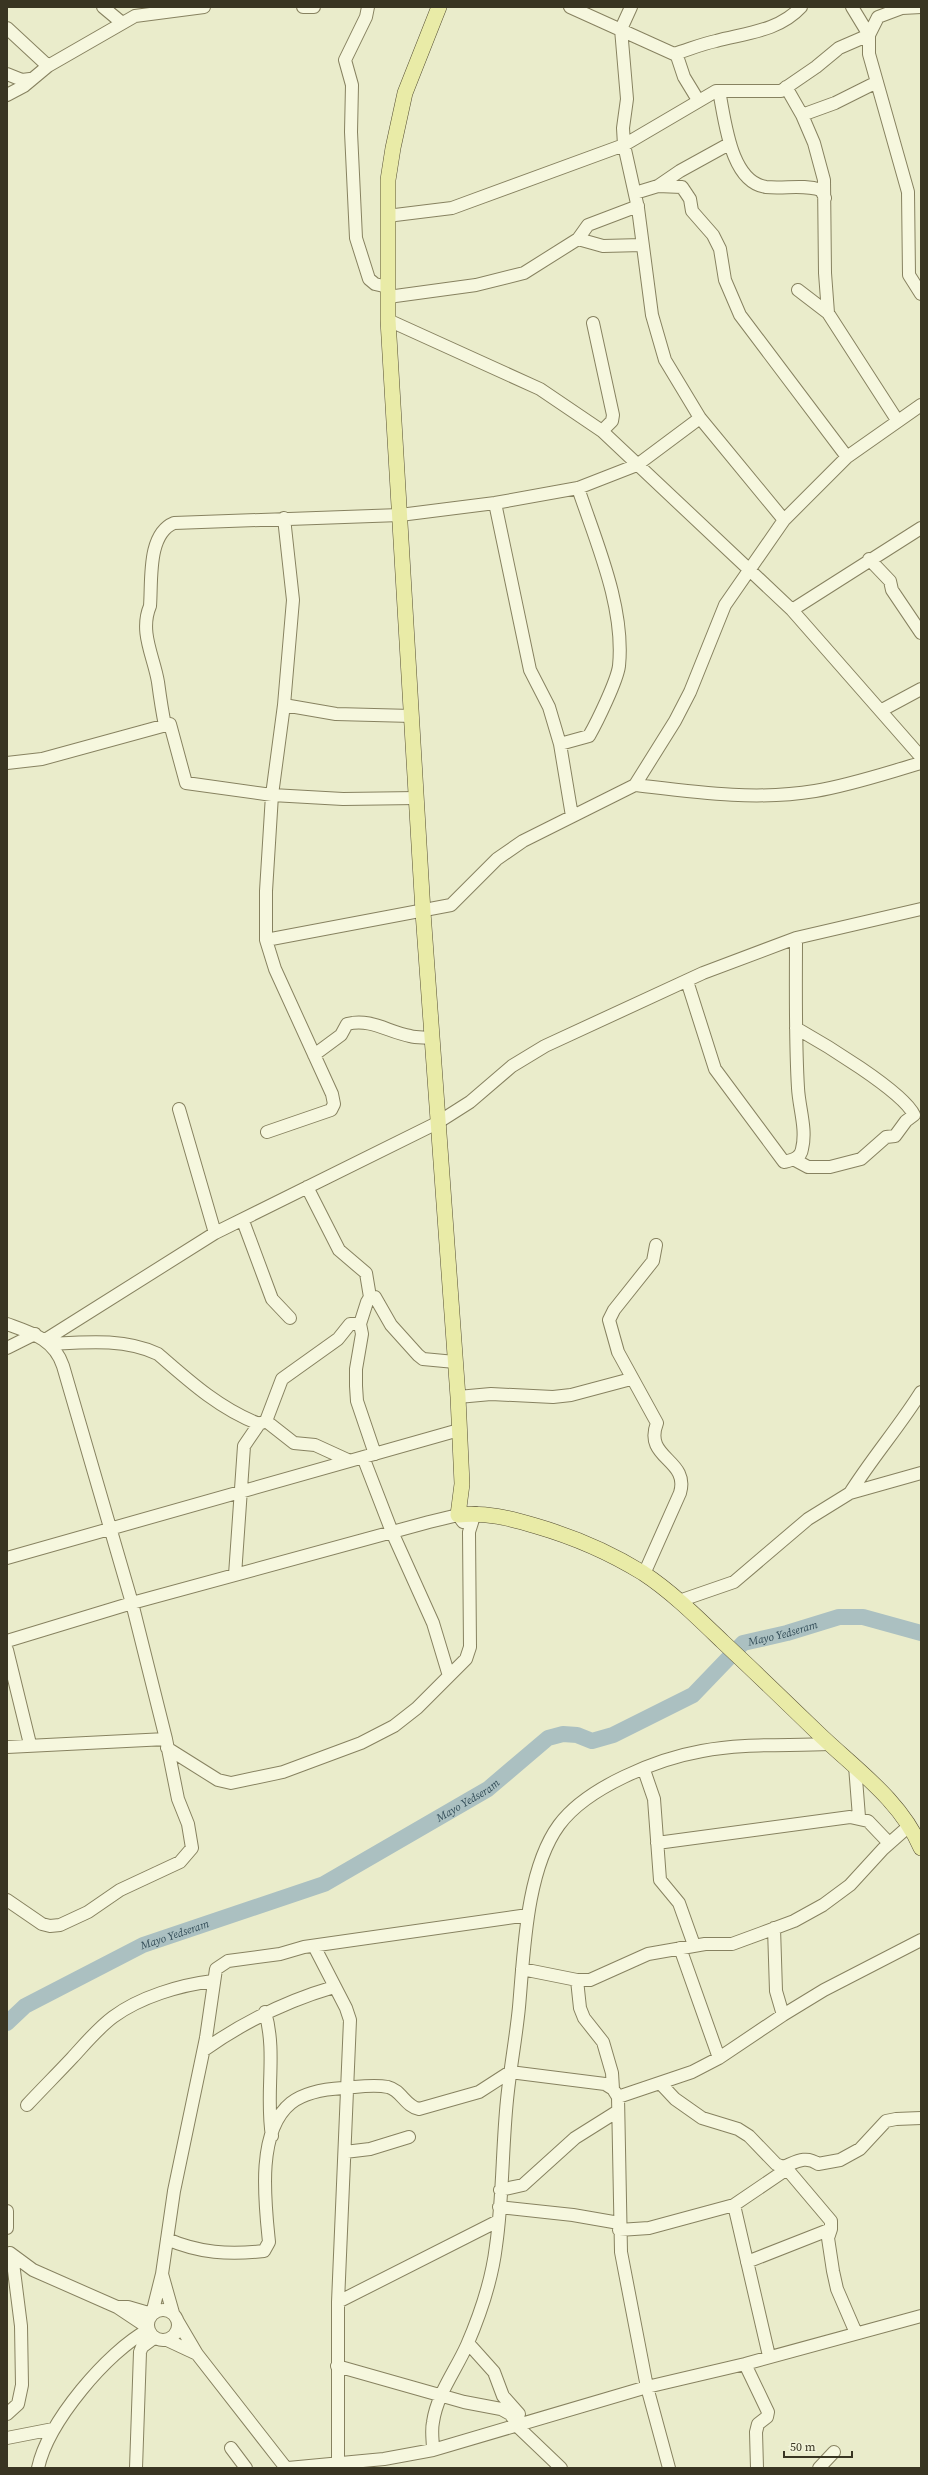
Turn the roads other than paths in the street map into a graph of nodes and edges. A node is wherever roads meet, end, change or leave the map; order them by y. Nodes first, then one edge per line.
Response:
1 (103, 7) edge
2 (204, 7) edge
3 (302, 7) edge
4 (314, 7) edge
5 (368, 7) edge
6 (440, 7) edge
7 (570, 7) edge
8 (631, 7) edge
9 (801, 7) edge
10 (852, 7) edge
11 (921, 7) edge
12 (121, 22) junction
13 (7, 28) edge
14 (621, 29) junction
15 (869, 35) junction
16 (676, 53) junction
17 (48, 66) junction
18 (7, 74) edge
19 (30, 79) junction
20 (877, 82) junction
21 (786, 87) junction
22 (719, 91) junction
23 (7, 94) edge
24 (698, 100) junction
25 (802, 115) junction
26 (729, 144) junction
27 (624, 145) junction
28 (658, 186) junction
29 (634, 193) junction
30 (825, 198) junction
31 (638, 206) junction
32 (387, 216) junction
33 (578, 239) junction
34 (642, 245) junction
35 (798, 290) dead end
36 (388, 292) junction
37 (921, 294) edge
38 (828, 313) junction
39 (388, 320) junction
40 (593, 322) dead end
41 (921, 405) edge
42 (700, 418) junction
43 (897, 420) junction
44 (602, 431) junction
45 (847, 457) junction
46 (637, 465) junction
47 (578, 488) junction
48 (494, 503) junction
49 (400, 515) junction
50 (284, 518) junction
51 (784, 520) junction
52 (921, 528) edge
53 (869, 559) junction
54 (749, 568) junction
55 (792, 610) junction
56 (917, 617) edge
57 (921, 634) edge
58 (921, 689) edge
59 (284, 705) junction
60 (882, 710) junction
61 (412, 716) junction
62 (165, 726) junction
63 (560, 744) junction
64 (921, 757) edge
65 (7, 763) edge
66 (921, 763) edge
67 (635, 785) junction
68 (272, 795) junction
69 (417, 798) junction
70 (572, 816) junction
71 (921, 909) edge
72 (423, 912) junction
73 (796, 938) junction
74 (266, 940) junction
75 (687, 981) junction
76 (796, 1028) junction
77 (432, 1038) junction
78 (314, 1055) junction
79 (179, 1109) dead end
80 (437, 1122) junction
81 (267, 1132) dead end
82 (795, 1160) junction
83 (307, 1187) junction
84 (243, 1221) junction
85 (215, 1233) junction
86 (656, 1245) dead end
87 (370, 1297) junction
88 (290, 1318) dead end
89 (7, 1324) edge
90 (360, 1324) junction
91 (43, 1340) junction
92 (7, 1348) edge
93 (455, 1362) junction
94 (631, 1379) junction
95 (921, 1392) edge
96 (458, 1397) junction
97 (262, 1422) junction
98 (459, 1430) junction
99 (375, 1454) junction
100 (363, 1457) junction
101 (350, 1462) junction
102 (921, 1473) edge
103 (462, 1484) junction
104 (240, 1492) junction
105 (850, 1493) junction
106 (475, 1513) junction
107 (458, 1515) junction
108 (109, 1528) junction
109 (392, 1532) junction
110 (469, 1532) junction
111 (7, 1558) edge
112 (644, 1574) junction
113 (235, 1575) junction
114 (679, 1601) junction
115 (132, 1603) junction
116 (7, 1640) edge
117 (7, 1650) edge
118 (450, 1676) junction
119 (30, 1744) junction
120 (166, 1744) junction
121 (829, 1744) junction
122 (7, 1747) edge
123 (855, 1766) junction
124 (644, 1770) junction
125 (859, 1817) junction
126 (909, 1826) junction
127 (657, 1843) junction
128 (889, 1843) junction
129 (921, 1848) edge
130 (7, 1900) edge
131 (528, 1915) junction
132 (774, 1928) junction
133 (921, 1940) edge
134 (694, 1945) junction
135 (314, 1946) junction
136 (680, 1948) junction
137 (522, 1969) junction
138 (577, 1980) junction
139 (213, 1981) junction
140 (334, 1987) junction
141 (265, 2012) junction
142 (783, 2015) junction
143 (204, 2050) junction
144 (719, 2058) junction
145 (510, 2072) junction
146 (660, 2083) junction
147 (346, 2087) junction
148 (615, 2093) junction
149 (27, 2105) dead end
150 (618, 2111) junction
151 (921, 2118) edge
152 (272, 2137) junction
153 (409, 2138) dead end
154 (345, 2152) junction
155 (785, 2168) junction
156 (500, 2190) junction
157 (734, 2205) junction
158 (499, 2207) junction
159 (7, 2211) edge
160 (498, 2221) junction
161 (619, 2226) junction
162 (7, 2228) edge
163 (831, 2229) junction
164 (167, 2239) junction
165 (10, 2253) edge
166 (747, 2262) junction
167 (162, 2274) junction
168 (338, 2302) junction
169 (117, 2307) junction
170 (152, 2314) junction
171 (175, 2316) junction
172 (921, 2316) edge
173 (150, 2332) junction
174 (856, 2332) junction
175 (167, 2340) junction
176 (468, 2343) junction
177 (197, 2354) junction
178 (769, 2356) junction
179 (745, 2364) junction
180 (337, 2366) junction
181 (647, 2387) junction
182 (441, 2394) junction
183 (7, 2414) edge
184 (520, 2425) junction
185 (53, 2429) junction
186 (7, 2438) edge
187 (231, 2448) dead end
188 (433, 2450) junction
189 (834, 2452) dead end
190 (338, 2463) junction
191 (396, 2463) edge
192 (38, 2468) edge
193 (136, 2468) edge
194 (246, 2468) edge
195 (287, 2468) edge
196 (561, 2468) edge
197 (669, 2468) edge
198 (757, 2468) edge
199 (819, 2468) edge

1 - 12 street
2 - 12 street
3 - 4 street
5 - 36 street
6 - 32 main road
7 - 14 street
8 - 14 street
9 - 16 street
10 - 15 street
11 - 15 street
12 - 17 street
13 - 17 street
14 - 16 street
14 - 27 street
15 - 20 street
15 - 21 street
16 - 24 street
17 - 19 street
18 - 19 street
19 - 23 street
20 - 25 street
20 - 37 street
21 - 22 street
21 - 25 street
22 - 24 street
22 - 26 street
24 - 27 street
25 - 30 street
26 - 28 street
26 - 30 street
27 - 29 street
27 - 32 street
28 - 29 street
28 - 45 street
29 - 31 street
30 - 38 street
31 - 33 street
31 - 34 street
32 - 36 main road
33 - 34 street
33 - 36 street
34 - 42 street
35 - 38 street
36 - 39 main road
38 - 43 street
39 - 44 street
39 - 49 main road
40 - 44 street
41 - 43 street
42 - 46 street
42 - 51 street
43 - 45 street
44 - 46 street
45 - 51 street
46 - 47 street
46 - 54 street
47 - 48 street
47 - 63 street
48 - 49 street
48 - 63 street
49 - 50 street
49 - 61 main road
50 - 59 street
50 - 62 street
51 - 54 street
52 - 53 street
53 - 55 street
53 - 56 street
54 - 55 street
54 - 67 street
55 - 60 street
56 - 57 street
58 - 60 street
59 - 61 street
59 - 68 street
60 - 64 street
61 - 69 main road
62 - 65 street
62 - 68 street
63 - 70 street
66 - 67 street
67 - 70 street
68 - 69 street
68 - 74 street
69 - 72 main road
70 - 72 street
71 - 73 street
72 - 74 street
72 - 77 main road
73 - 75 street
73 - 76 street
74 - 78 street
75 - 80 street
75 - 82 street
76 - 82 street
76 - 82 street
77 - 78 street
77 - 80 main road
78 - 81 street
79 - 85 street
80 - 83 street
80 - 93 main road
83 - 84 street
83 - 87 street
84 - 85 street
84 - 88 street
85 - 91 street
86 - 94 street
87 - 90 street
87 - 93 street
89 - 91 street
90 - 97 street
90 - 99 street
91 - 92 street
91 - 97 street
91 - 108 street
93 - 96 main road
94 - 96 street
94 - 112 street
95 - 105 street
96 - 98 main road
97 - 101 street
97 - 104 street
98 - 99 street
98 - 103 main road
99 - 100 street
100 - 101 street
100 - 109 street
101 - 104 street
102 - 105 street
103 - 106 main road
103 - 107 main road
104 - 108 street
104 - 113 street
105 - 114 street
106 - 107 main road
106 - 110 street
106 - 112 main road
107 - 109 street
107 - 110 street
108 - 111 street
108 - 115 street
109 - 113 street
109 - 118 street
110 - 118 street
112 - 114 main road
113 - 115 street
114 - 121 main road
115 - 116 street
115 - 120 street
117 - 119 street
118 - 120 street
119 - 120 street
119 - 122 street
120 - 130 street
121 - 123 main road
121 - 124 street
123 - 125 street
123 - 126 main road
124 - 127 street
124 - 131 street
125 - 127 street
125 - 128 street
126 - 128 street
126 - 129 main road
127 - 134 street
128 - 132 street
131 - 135 street
131 - 137 street
132 - 134 street
132 - 142 street
133 - 142 street
134 - 136 street
135 - 139 street
135 - 140 street
136 - 138 street
136 - 144 street
137 - 138 street
137 - 145 street
138 - 148 street
139 - 143 street
139 - 149 street
140 - 141 street
140 - 147 street
141 - 143 street
141 - 152 street
142 - 144 street
143 - 164 street
144 - 146 street
145 - 147 street
145 - 148 street
145 - 156 street
146 - 148 street
146 - 155 street
147 - 152 street
147 - 154 street
148 - 150 street
150 - 156 street
150 - 161 street
151 - 155 street
152 - 164 street
153 - 154 street
154 - 168 street
155 - 157 street
155 - 163 street
156 - 158 street
157 - 161 street
157 - 166 street
158 - 160 street
158 - 161 street
159 - 162 street
160 - 168 street
160 - 176 street
161 - 181 street
163 - 166 street
163 - 174 street
164 - 167 street
165 - 169 street
165 - 183 street
166 - 178 street
167 - 170 street
167 - 171 street
168 - 180 street
169 - 170 street
169 - 173 street
170 - 171 street
170 - 173 street
171 - 175 street
171 - 177 street
172 - 174 street
173 - 175 street
173 - 185 street
173 - 193 street
174 - 178 street
175 - 177 street
176 - 182 street
176 - 184 street
177 - 195 street
178 - 179 street
179 - 181 street
179 - 198 street
180 - 182 street
180 - 190 street
181 - 184 street
181 - 197 street
182 - 184 street
182 - 188 street
184 - 188 street
184 - 196 street
185 - 186 street
185 - 192 street
187 - 194 street
188 - 191 street
189 - 199 street
190 - 191 street
190 - 195 street

